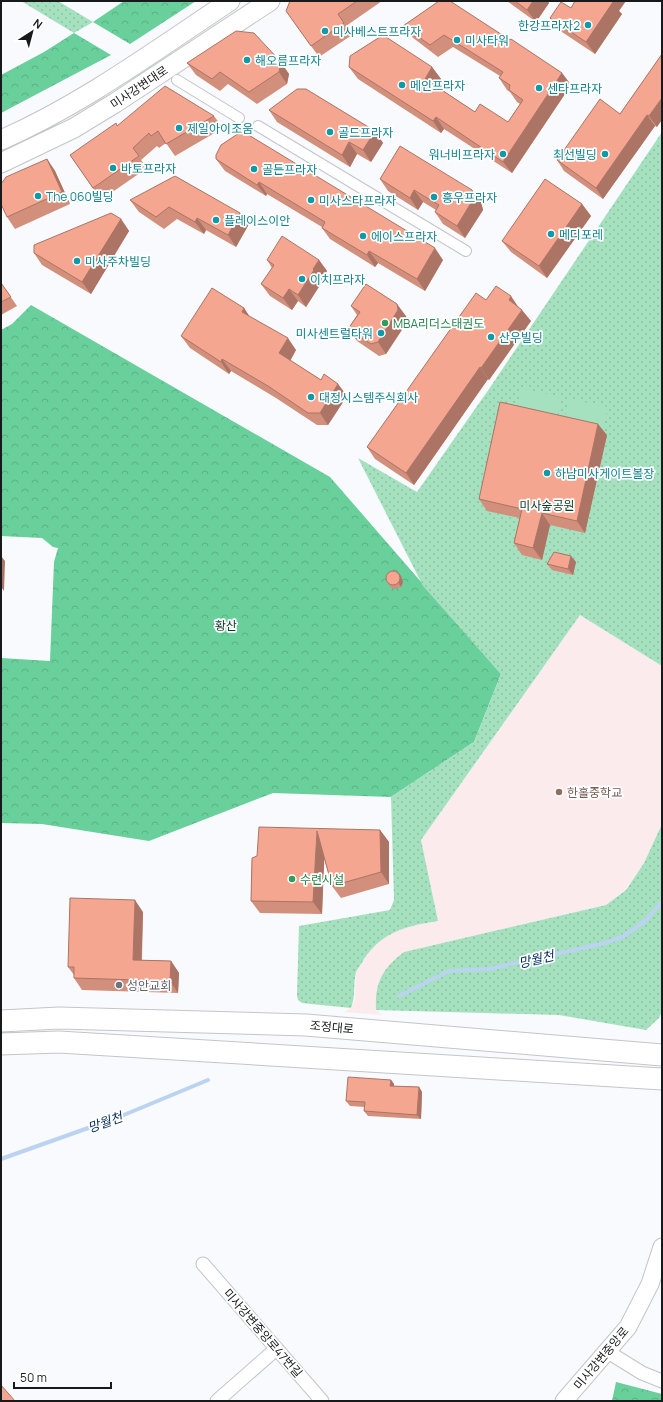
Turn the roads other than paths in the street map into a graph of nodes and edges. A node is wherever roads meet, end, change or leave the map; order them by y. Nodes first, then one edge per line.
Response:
1 (230, 1) edge
2 (270, 1) edge
3 (177, 80) dead end
4 (239, 118) dead end
5 (258, 126) dead end
6 (1, 140) edge
7 (1, 163) edge
8 (466, 250) dead end
9 (1, 1021) edge
10 (1, 1044) edge
11 (662, 1056) edge
12 (662, 1079) edge
13 (662, 1247) edge
14 (203, 1264) dead end
15 (276, 1349) junction
16 (608, 1352) junction
17 (662, 1381) edge
18 (217, 1401) edge
19 (322, 1401) edge
20 (564, 1401) edge

1 - 6 main road, 미사강변대로
2 - 7 main road, 미사강변대로
3 - 4 street
5 - 8 street
9 - 11 main road, 조정대로
10 - 12 main road
13 - 16 street, 미사강변중앙로
14 - 15 street, 미사강변중앙로47번길
15 - 18 street
15 - 19 street, 미사강변중앙로47번길
16 - 17 street
16 - 20 street, 미사강변중앙로

